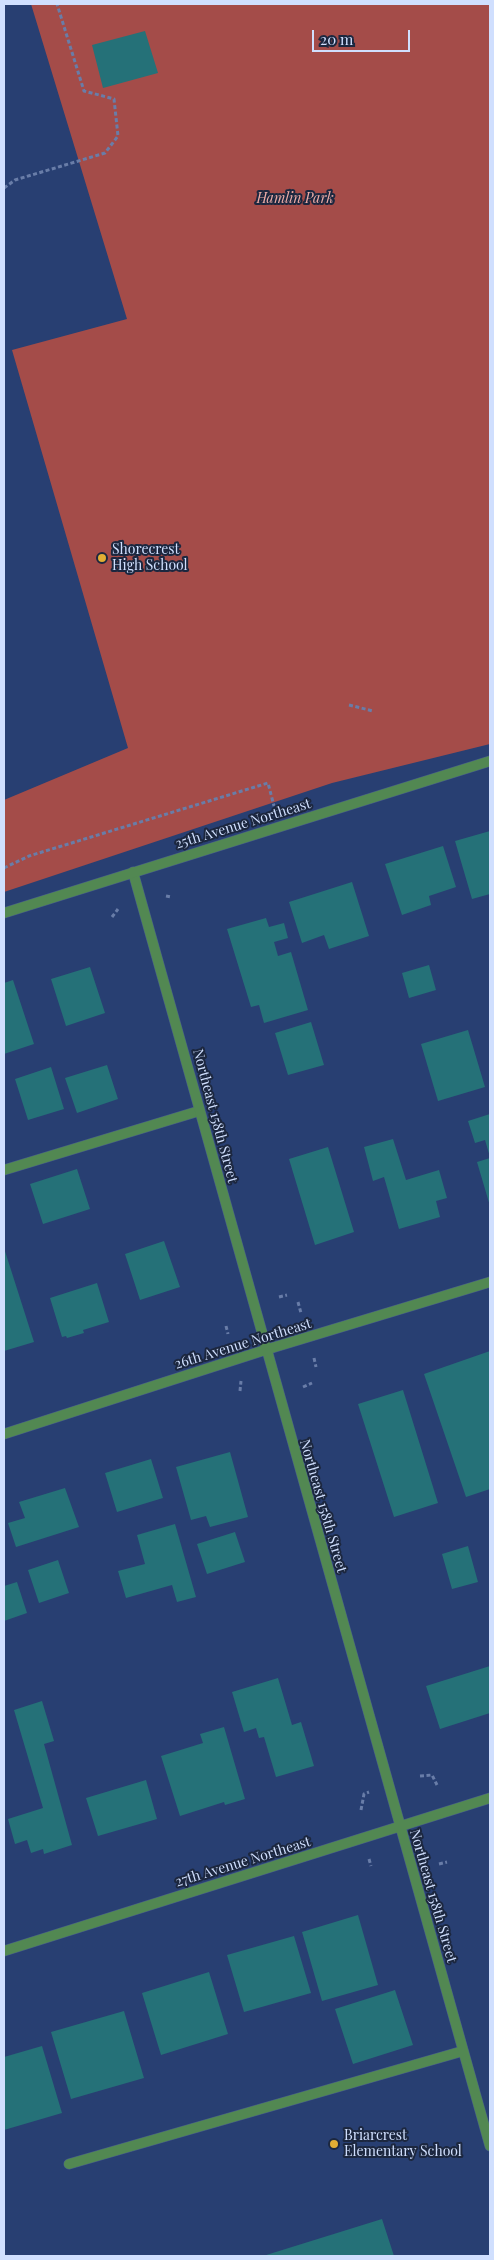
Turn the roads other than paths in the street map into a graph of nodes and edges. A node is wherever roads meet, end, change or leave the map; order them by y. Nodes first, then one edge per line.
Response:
1 (490, 761) edge
2 (133, 872) junction
3 (4, 913) edge
4 (199, 1111) junction
5 (4, 1170) edge
6 (490, 1282) edge
7 (265, 1350) junction
8 (4, 1434) edge
9 (490, 1798) edge
10 (400, 1827) junction
11 (4, 1951) edge
12 (463, 2051) junction
13 (490, 2146) edge
14 (69, 2164) dead end

1 - 2 street, 25th Avenue Northeast
2 - 3 street, 25th Avenue Northeast
2 - 4 street, Northeast 158th Street
4 - 5 street
4 - 7 street, Northeast 158th Street
6 - 7 street, 26th Avenue Northeast
7 - 8 street, 26th Avenue Northeast
7 - 10 street, Northeast 158th Street
9 - 10 street, 27th Avenue Northeast
10 - 11 street, 27th Avenue Northeast
10 - 12 street, Northeast 158th Street
12 - 13 street, Northeast 158th Street
12 - 14 street

